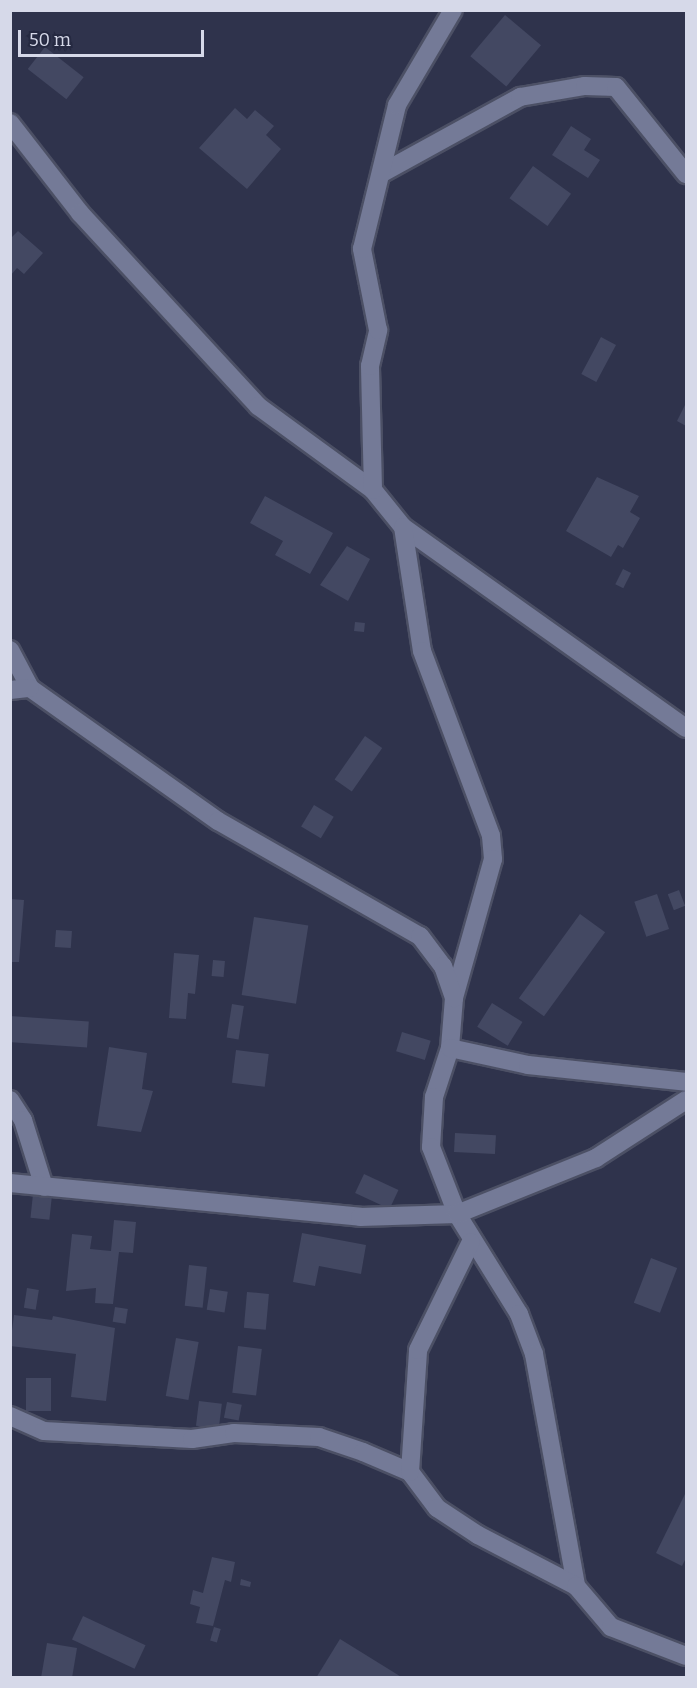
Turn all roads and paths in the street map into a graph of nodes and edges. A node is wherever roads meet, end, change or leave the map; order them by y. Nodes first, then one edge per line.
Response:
1 (453, 10) edge
2 (10, 123) edge
3 (382, 173) junction
4 (687, 174) edge
5 (373, 490) junction
6 (404, 527) junction
7 (11, 651) edge
8 (30, 688) junction
9 (10, 690) edge
10 (687, 728) edge
11 (454, 998) junction
12 (450, 1048) junction
13 (687, 1082) edge
14 (10, 1100) edge
15 (687, 1100) edge
16 (10, 1183) edge
17 (44, 1187) junction
18 (457, 1214) junction
19 (471, 1242) junction
20 (10, 1416) edge
21 (410, 1472) junction
22 (576, 1586) junction
23 (687, 1656) edge

1 - 3 street
2 - 5 street
3 - 4 street
3 - 5 street
5 - 6 street
6 - 10 street
6 - 11 street
7 - 8 street
8 - 9 street
8 - 11 street
11 - 12 street
12 - 13 street
12 - 18 street
14 - 17 street
15 - 18 street
16 - 17 street
17 - 18 street
18 - 19 street
19 - 21 street
19 - 22 street
20 - 21 street
21 - 22 street
22 - 23 street

